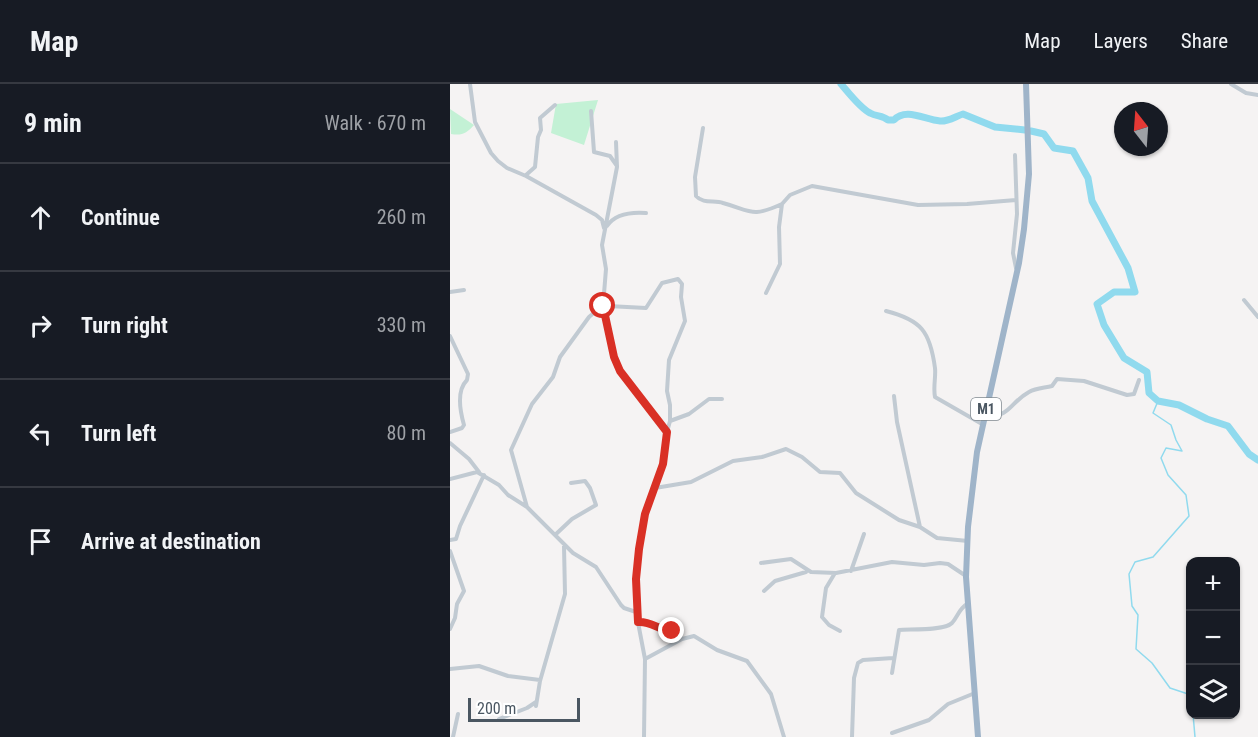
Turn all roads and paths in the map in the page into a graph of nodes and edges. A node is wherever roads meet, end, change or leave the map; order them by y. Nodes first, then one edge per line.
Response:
1 (470, 84) edge
2 (1026, 84) edge
3 (1231, 84) edge
4 (1258, 95) edge
5 (555, 105) dead end
6 (591, 111) dead end
7 (703, 128) dead end
8 (616, 142) dead end
9 (1015, 155) dead end
10 (617, 167) junction
11 (526, 176) junction
12 (1016, 200) junction
13 (782, 204) junction
14 (646, 213) dead end
15 (604, 229) junction
16 (1018, 270) junction
17 (464, 290) dead end
18 (450, 292) edge
19 (766, 293) dead end
20 (1245, 300) dead end
21 (603, 306) junction
22 (886, 311) dead end
23 (1258, 317) edge
24 (450, 336) edge
25 (1139, 380) dead end
26 (894, 396) dead end
27 (722, 399) dead end
28 (670, 421) junction
29 (983, 422) junction
30 (450, 432) edge
31 (667, 432) junction
32 (450, 443) edge
33 (482, 474) junction
34 (450, 479) edge
35 (571, 483) dead end
36 (655, 488) junction
37 (527, 507) junction
38 (920, 527) junction
39 (864, 534) dead end
40 (555, 535) junction
41 (450, 540) edge
42 (968, 541) junction
43 (564, 545) junction
44 (450, 551) edge
45 (761, 563) dead end
46 (852, 571) junction
47 (807, 572) junction
48 (836, 573) junction
49 (966, 577) junction
50 (764, 591) dead end
51 (968, 604) junction
52 (636, 612) junction
53 (638, 622) junction
54 (450, 629) edge
55 (840, 631) dead end
56 (682, 639) junction
57 (893, 658) junction
58 (645, 659) junction
59 (450, 669) edge
60 (892, 672) dead end
61 (540, 681) junction
62 (975, 693) junction
63 (458, 714) dead end
64 (499, 719) dead end
65 (892, 733) dead end
66 (453, 737) edge
67 (645, 737) edge
68 (784, 737) edge
69 (852, 737) edge
70 (978, 737) edge

1 - 11 street
2 - 16 highway, M1
3 - 4 street
5 - 11 street
6 - 10 street
7 - 13 street
8 - 10 street
9 - 12 street
10 - 15 street
11 - 15 street
12 - 13 street
12 - 16 street
13 - 19 street
14 - 15 street
15 - 21 street
16 - 29 highway, M1
17 - 18 street
20 - 23 street
21 - 28 street
21 - 31 street
21 - 37 street
22 - 29 street
24 - 30 street
25 - 29 street
26 - 38 street
27 - 28 street
28 - 31 street
29 - 42 highway, M1
31 - 36 street
32 - 33 street
33 - 34 street
33 - 37 street
33 - 41 street
35 - 40 street
36 - 38 street
36 - 52 street
37 - 40 street
38 - 42 street
39 - 46 street
40 - 43 street
42 - 49 highway, M1
43 - 52 street
43 - 61 street
44 - 54 street
45 - 47 street
46 - 48 street
46 - 49 street
47 - 48 street
47 - 50 street
48 - 55 street
49 - 51 highway, M1
51 - 57 street
51 - 62 highway, M1
52 - 53 street
53 - 56 street
53 - 58 street
56 - 58 street
56 - 68 street
57 - 60 street
57 - 69 street
58 - 67 street
59 - 61 street
61 - 64 street
62 - 65 street
62 - 70 highway, M1
63 - 66 street

